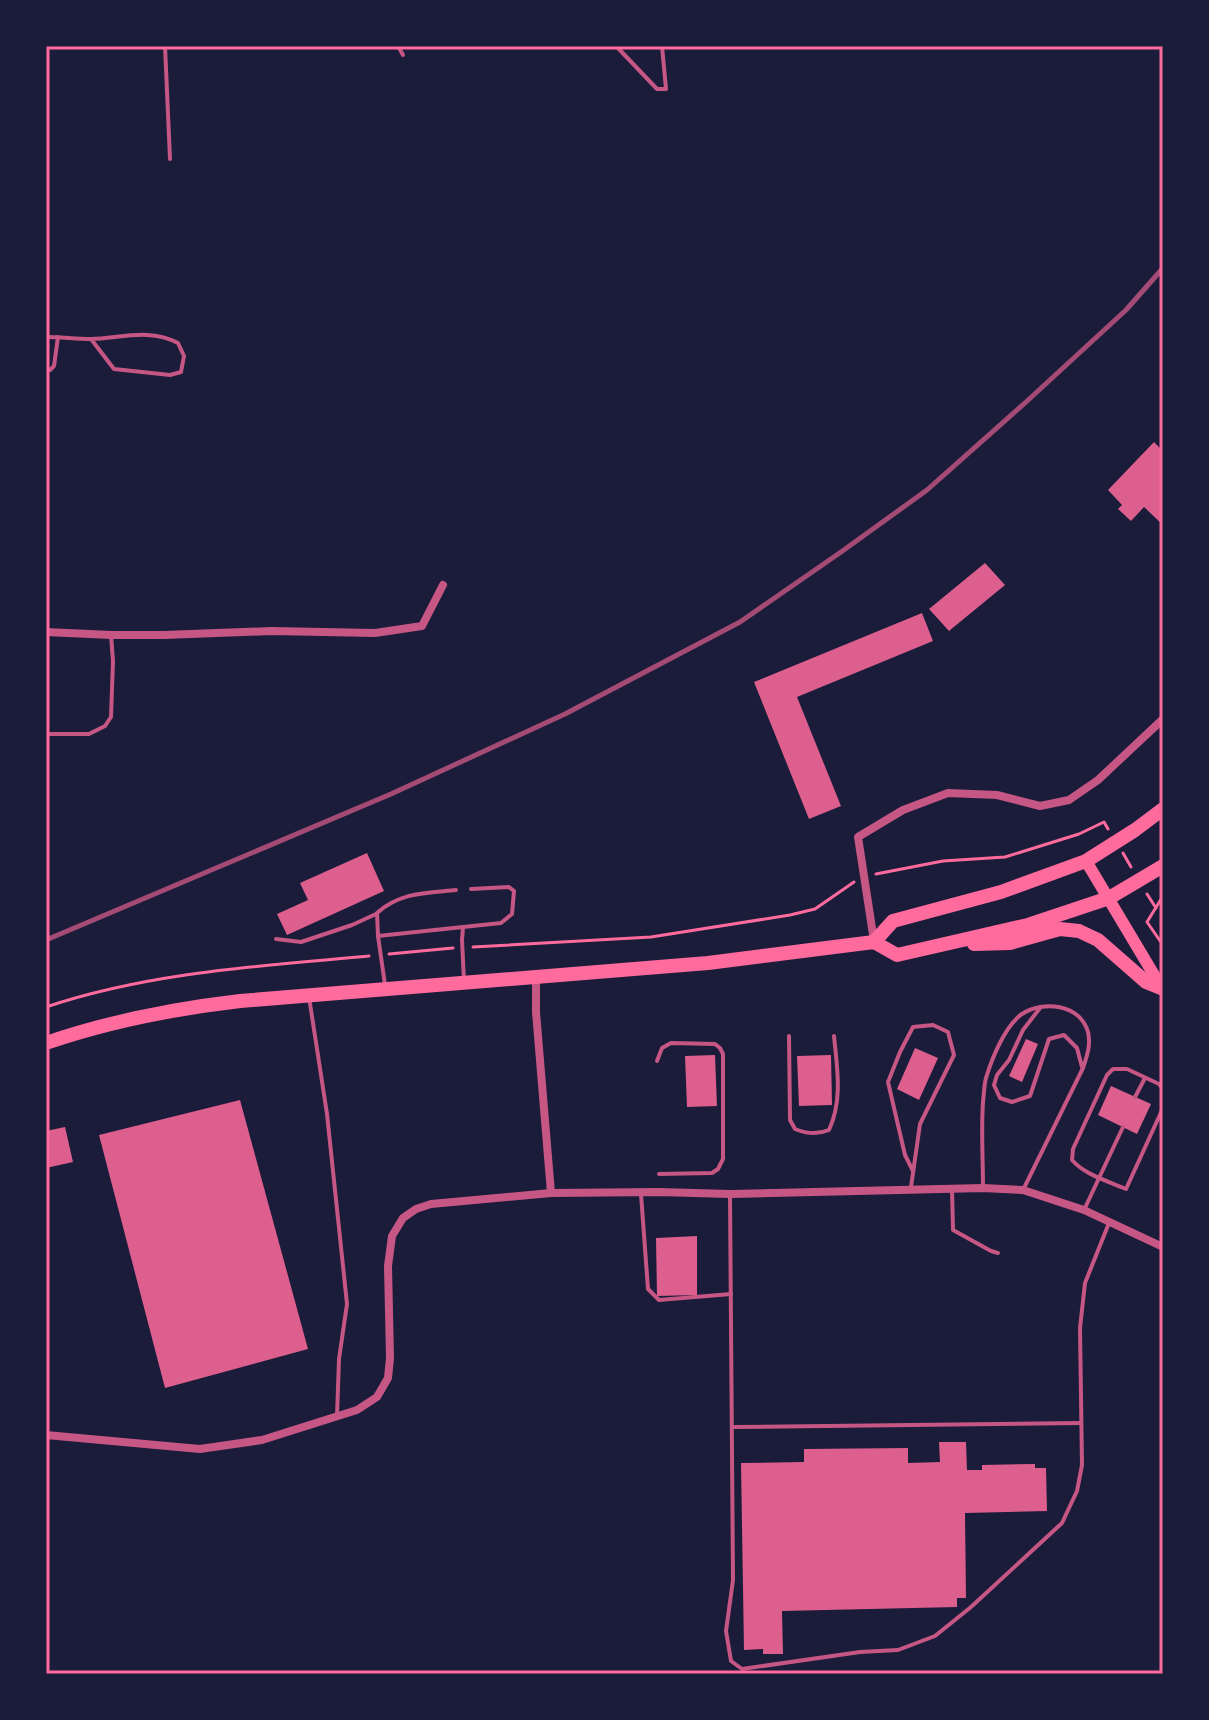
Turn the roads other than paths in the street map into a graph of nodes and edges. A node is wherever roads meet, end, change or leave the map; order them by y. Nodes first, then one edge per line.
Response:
1 (165, 46) edge
2 (398, 46) edge
3 (616, 46) edge
4 (662, 46) edge
5 (403, 55) dead end
6 (170, 159) dead end
7 (46, 337) edge
8 (58, 337) junction
9 (91, 339) junction
10 (46, 370) edge
11 (443, 585) dead end
12 (46, 632) edge
13 (111, 635) junction
14 (1163, 719) edge
15 (46, 734) edge
16 (1163, 809) edge
17 (1086, 861) junction
18 (1163, 866) edge
19 (471, 889) dead end
20 (456, 890) dead end
21 (1109, 898) junction
22 (377, 913) junction
23 (463, 927) junction
24 (378, 936) junction
25 (276, 939) dead end
26 (874, 942) junction
27 (946, 944) junction
28 (536, 977) junction
29 (464, 983) junction
30 (1162, 989) edge
31 (386, 990) junction
32 (309, 996) junction
33 (1041, 1006) junction
34 (789, 1036) dead end
35 (834, 1036) dead end
36 (46, 1043) edge
37 (657, 1061) dead end
38 (1083, 1068) junction
39 (1145, 1077) junction
40 (1163, 1089) edge
41 (1135, 1097) dead end
42 (1163, 1108) edge
43 (1123, 1127) dead end
44 (913, 1171) junction
45 (659, 1174) dead end
46 (1099, 1178) junction
47 (983, 1188) junction
48 (952, 1189) junction
49 (911, 1190) junction
50 (1023, 1190) junction
51 (641, 1192) junction
52 (551, 1193) junction
53 (730, 1194) junction
54 (1084, 1210) junction
55 (1109, 1223) junction
56 (1163, 1247) edge
57 (998, 1253) dead end
58 (731, 1294) junction
59 (337, 1416) junction
60 (1081, 1423) junction
61 (733, 1427) junction
62 (46, 1435) edge

1 - 6 lane
2 - 5 lane
3 - 4 lane
7 - 8 lane
8 - 9 lane
8 - 10 lane
9 - 9 lane
11 - 13 street
12 - 13 street
13 - 15 lane
14 - 26 street
16 - 17 highway
17 - 21 main road
17 - 26 highway
18 - 21 highway
19 - 23 lane
20 - 22 lane
21 - 27 highway
21 - 30 main road
22 - 24 lane
22 - 25 lane
23 - 24 lane
23 - 29 lane
24 - 31 lane
26 - 27 highway
26 - 28 highway
27 - 30 highway
28 - 29 highway
28 - 52 street
29 - 31 highway
31 - 32 highway
32 - 36 highway
32 - 59 lane
33 - 38 lane
33 - 38 lane
33 - 47 lane
34 - 35 lane
37 - 45 lane
38 - 50 lane
39 - 40 lane
39 - 41 lane
39 - 46 lane
42 - 46 lane
43 - 46 lane
44 - 44 lane
44 - 49 lane
46 - 54 lane
47 - 48 street
47 - 50 street
48 - 49 street
48 - 57 lane
49 - 53 street
50 - 54 street
51 - 52 street
51 - 53 street
51 - 58 lane
52 - 59 street
53 - 58 lane
54 - 55 street
55 - 56 street
55 - 60 lane
58 - 61 lane
59 - 62 street
60 - 61 lane
60 - 61 lane

